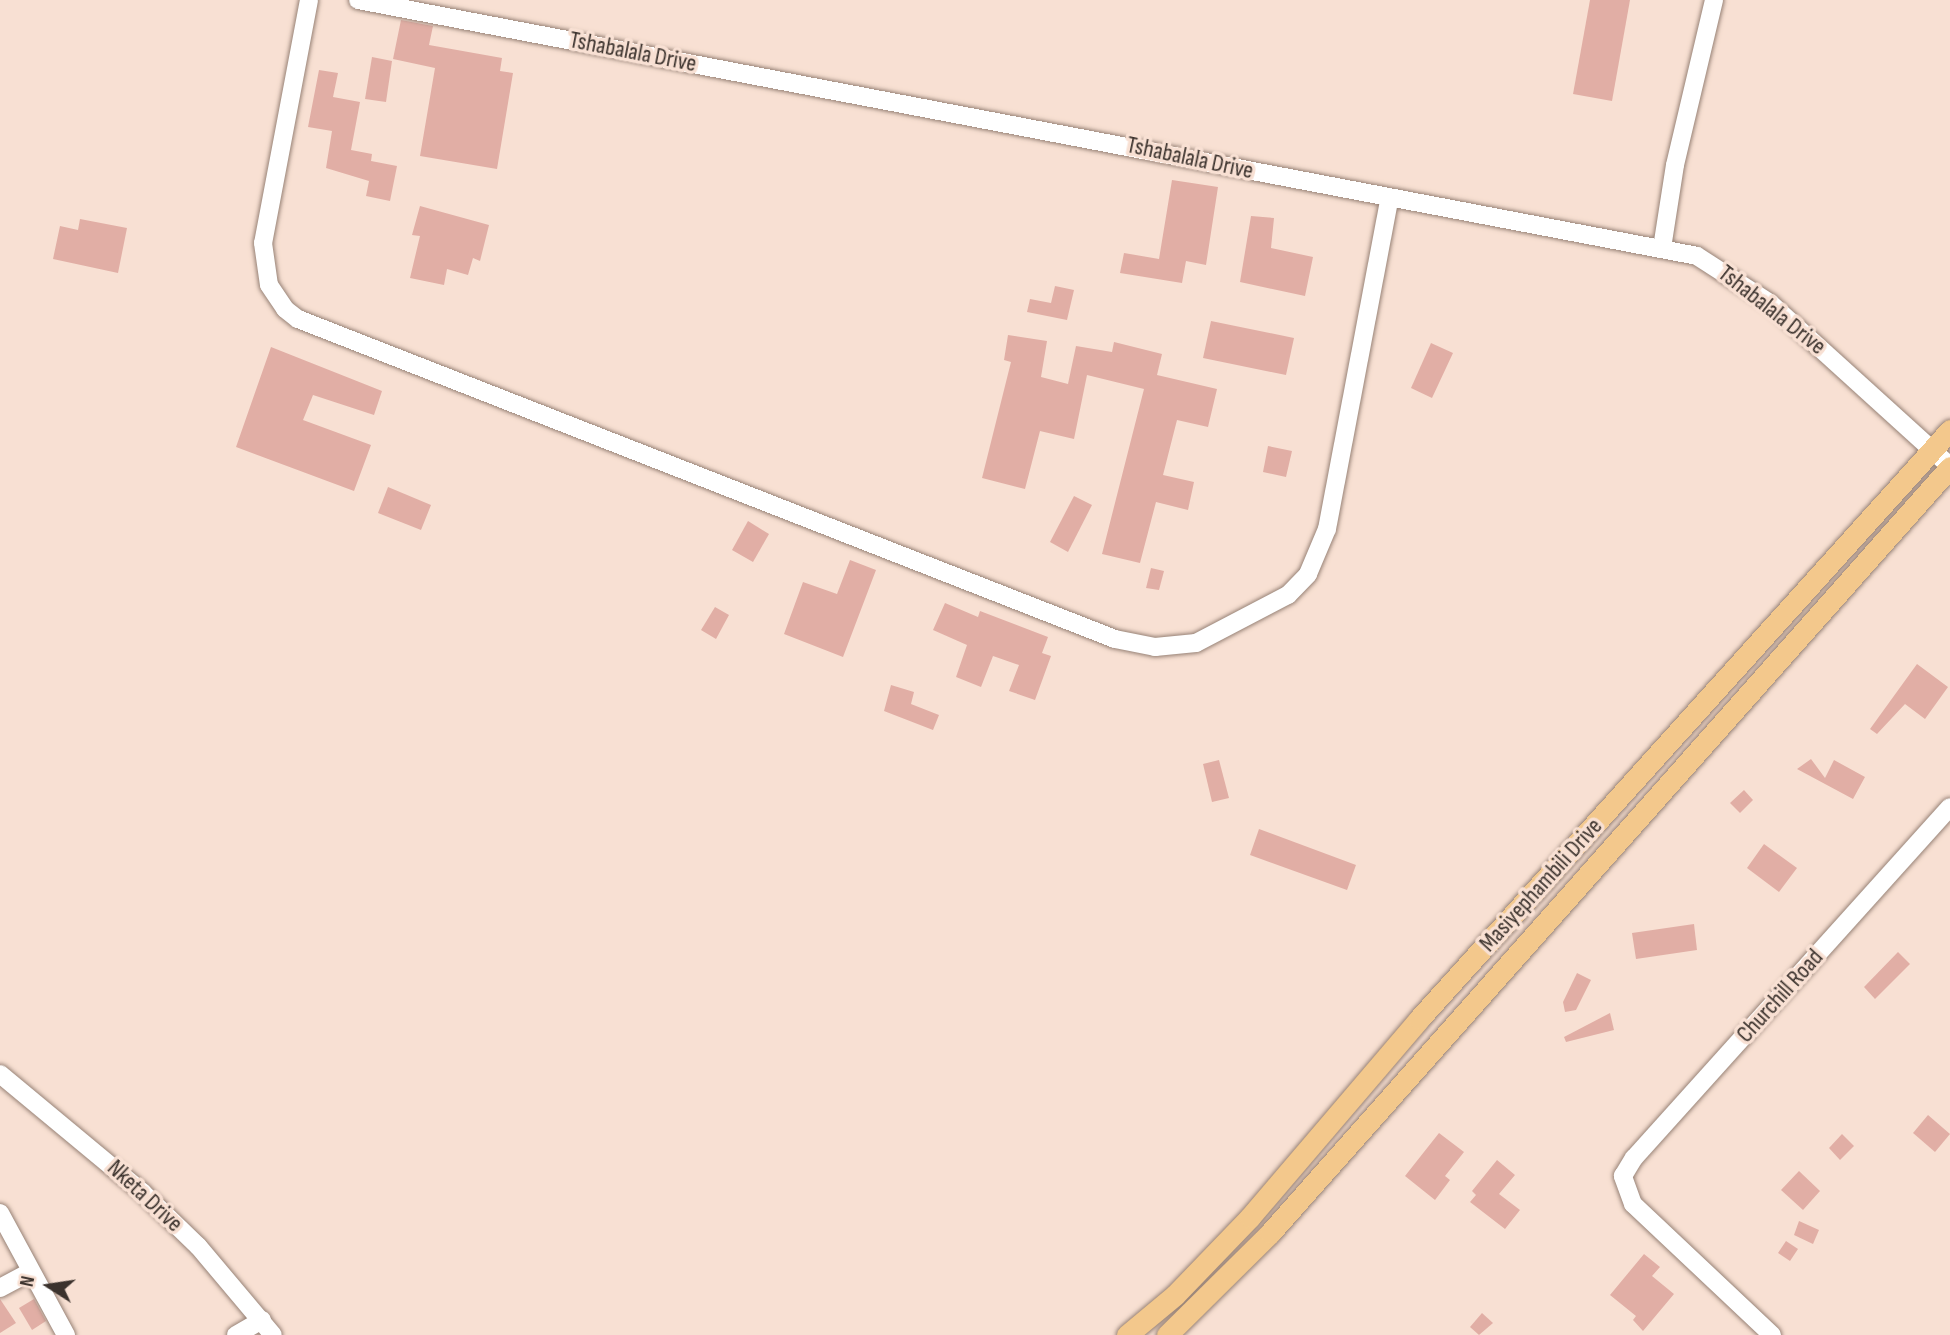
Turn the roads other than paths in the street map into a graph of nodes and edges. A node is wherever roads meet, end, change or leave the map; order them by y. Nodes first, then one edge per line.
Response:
1 (309, 0) edge
2 (358, 0) edge
3 (1714, 0) edge
4 (1389, 200) junction
5 (1662, 248) junction
6 (1950, 430) edge
7 (1933, 450) junction
8 (1950, 467) edge
9 (1950, 807) edge
10 (0, 1074) edge
11 (0, 1213) edge
12 (30, 1272) junction
13 (0, 1288) edge
14 (262, 1320) junction
15 (66, 1335) edge
16 (236, 1335) edge
17 (273, 1335) edge
18 (1127, 1335) edge
19 (1167, 1335) edge
20 (1772, 1335) edge

1 - 4 street
2 - 4 street, Tshabalala Drive
3 - 5 street
4 - 5 street, Tshabalala Drive
5 - 7 street, Tshabalala Drive
6 - 7 main road, Masiyephambili Drive
7 - 8 street, Tshabalala Drive
7 - 18 main road, Masiyephambili Drive
8 - 19 main road, Masiyephambili Drive
9 - 20 street, Churchill Road
10 - 14 street, Nketa Drive
11 - 12 street
12 - 13 street
12 - 15 street
14 - 16 street
14 - 17 street, Nketa Drive

